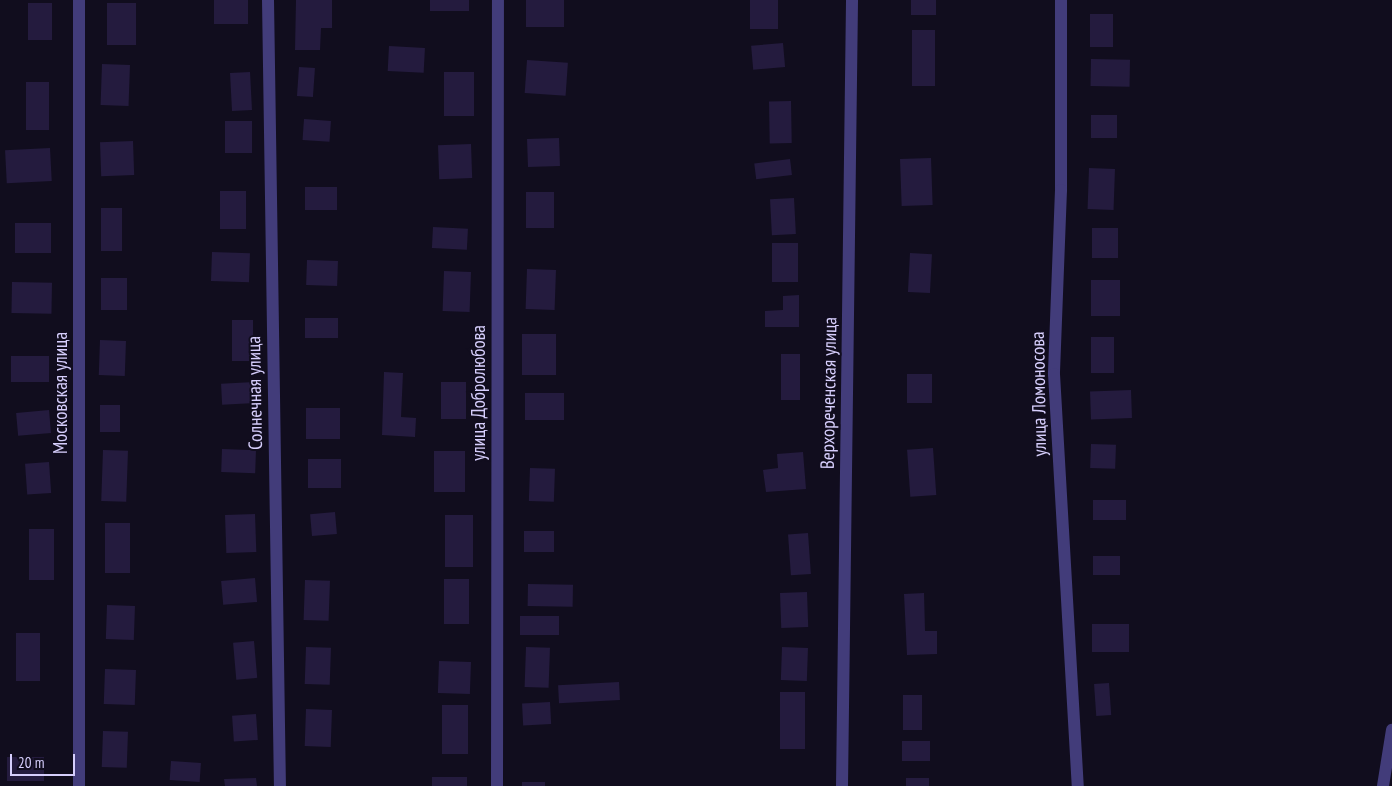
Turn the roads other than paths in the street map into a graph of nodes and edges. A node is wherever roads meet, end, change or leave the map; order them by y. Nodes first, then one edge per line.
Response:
1 (79, 0) edge
2 (268, 0) edge
3 (498, 0) edge
4 (852, 0) edge
5 (1061, 0) edge
6 (1392, 730) edge
7 (79, 786) edge
8 (280, 786) edge
9 (497, 786) edge
10 (842, 786) edge
11 (1078, 786) edge
12 (1382, 786) edge

1 - 7 street, Московская улица
2 - 8 street, Солнечная улица
3 - 9 street, улица Добролюбова
4 - 10 street, Верхореченская улица
5 - 11 street, улица Ломоносова
6 - 12 street

